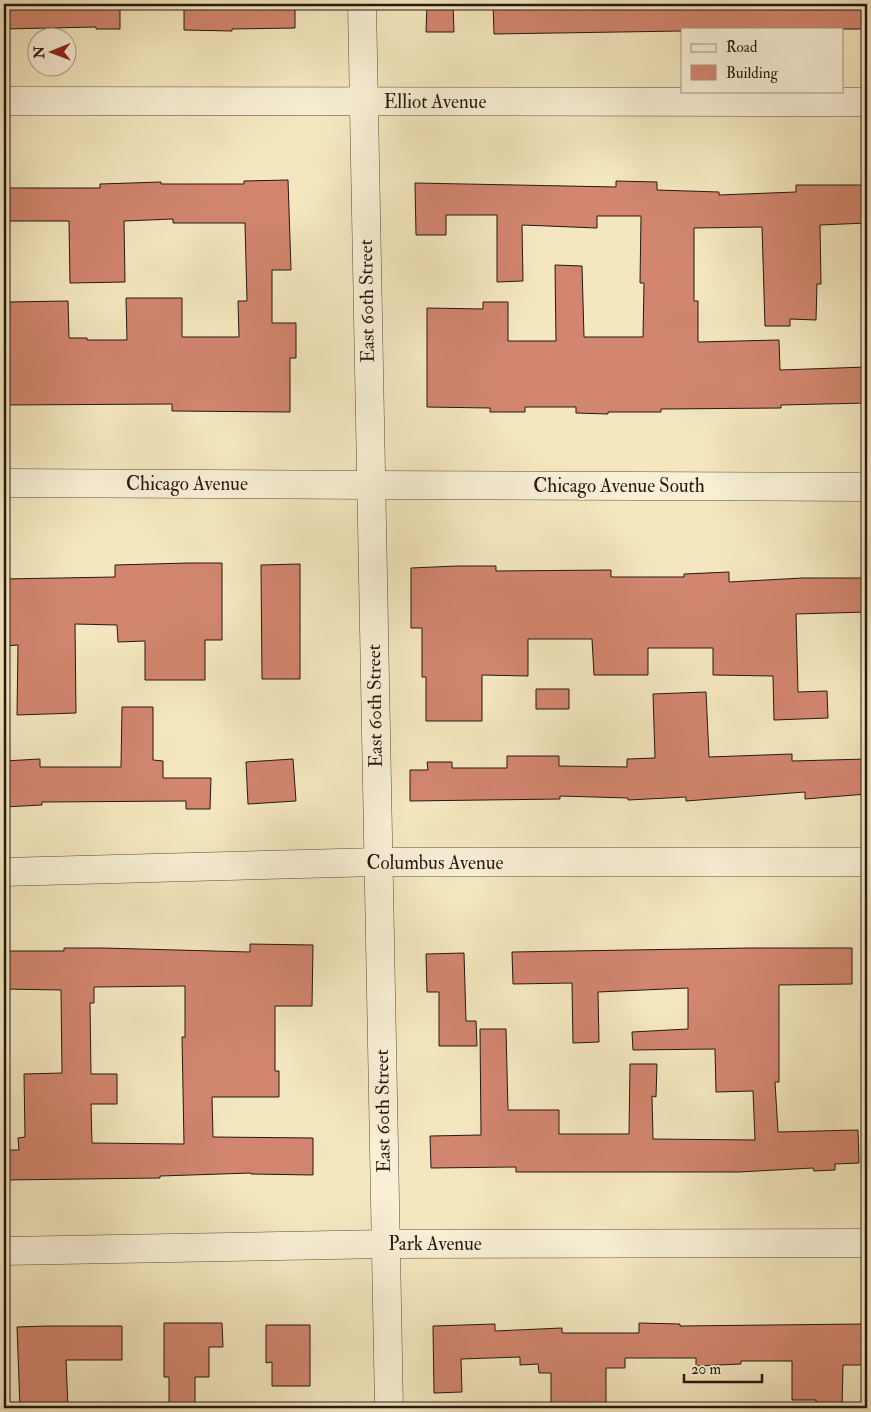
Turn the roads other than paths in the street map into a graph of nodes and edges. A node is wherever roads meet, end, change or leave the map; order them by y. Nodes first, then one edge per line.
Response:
1 (362, 4) edge
2 (4, 101) edge
3 (363, 102) junction
4 (867, 102) edge
5 (4, 483) edge
6 (370, 485) junction
7 (867, 487) edge
8 (378, 862) junction
9 (867, 862) edge
10 (4, 872) edge
11 (867, 1243) edge
12 (386, 1244) junction
13 (4, 1252) edge
14 (389, 1408) edge

1 - 3 street, East 60th Street
2 - 3 street, Elliot Avenue
3 - 4 street, Elliot Avenue
3 - 6 street, East 60th Street
5 - 6 street, Chicago Avenue
6 - 7 street, Chicago Avenue South
6 - 8 street, East 60th Street
8 - 9 street, Columbus Avenue
8 - 10 street, Columbus Avenue
8 - 12 street, East 60th Street
11 - 12 street, Park Avenue
12 - 13 street, Park Avenue
12 - 14 street, East 60th Street

